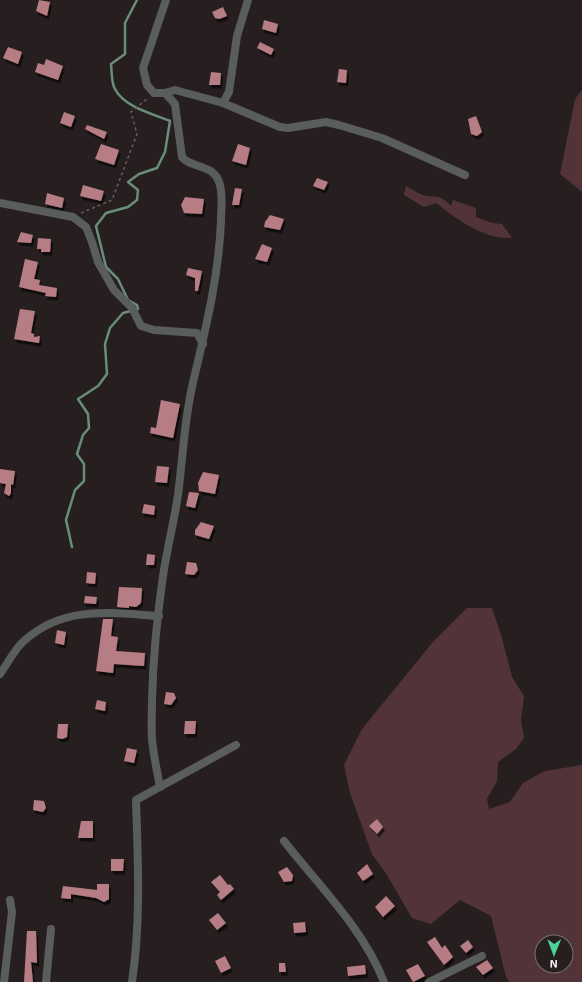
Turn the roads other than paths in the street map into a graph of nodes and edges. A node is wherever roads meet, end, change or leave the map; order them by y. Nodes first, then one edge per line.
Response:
1 (166, 0) edge
2 (248, 0) edge
3 (165, 93) junction
4 (223, 103) junction
5 (465, 175) dead end
6 (0, 203) edge
7 (203, 344) junction
8 (159, 616) junction
9 (0, 674) edge
10 (236, 745) dead end
11 (160, 786) junction
12 (284, 840) dead end
13 (10, 900) dead end
14 (51, 929) dead end
15 (482, 956) dead end
16 (4, 982) edge
17 (46, 982) edge
18 (132, 982) edge
19 (384, 982) edge
20 (429, 982) edge

1 - 3 street
2 - 4 street
3 - 4 street
3 - 7 street
4 - 5 street
6 - 7 street
7 - 8 street
8 - 9 street
8 - 11 street
10 - 11 street
11 - 18 street
12 - 19 street
13 - 16 street
14 - 17 street
15 - 20 street

